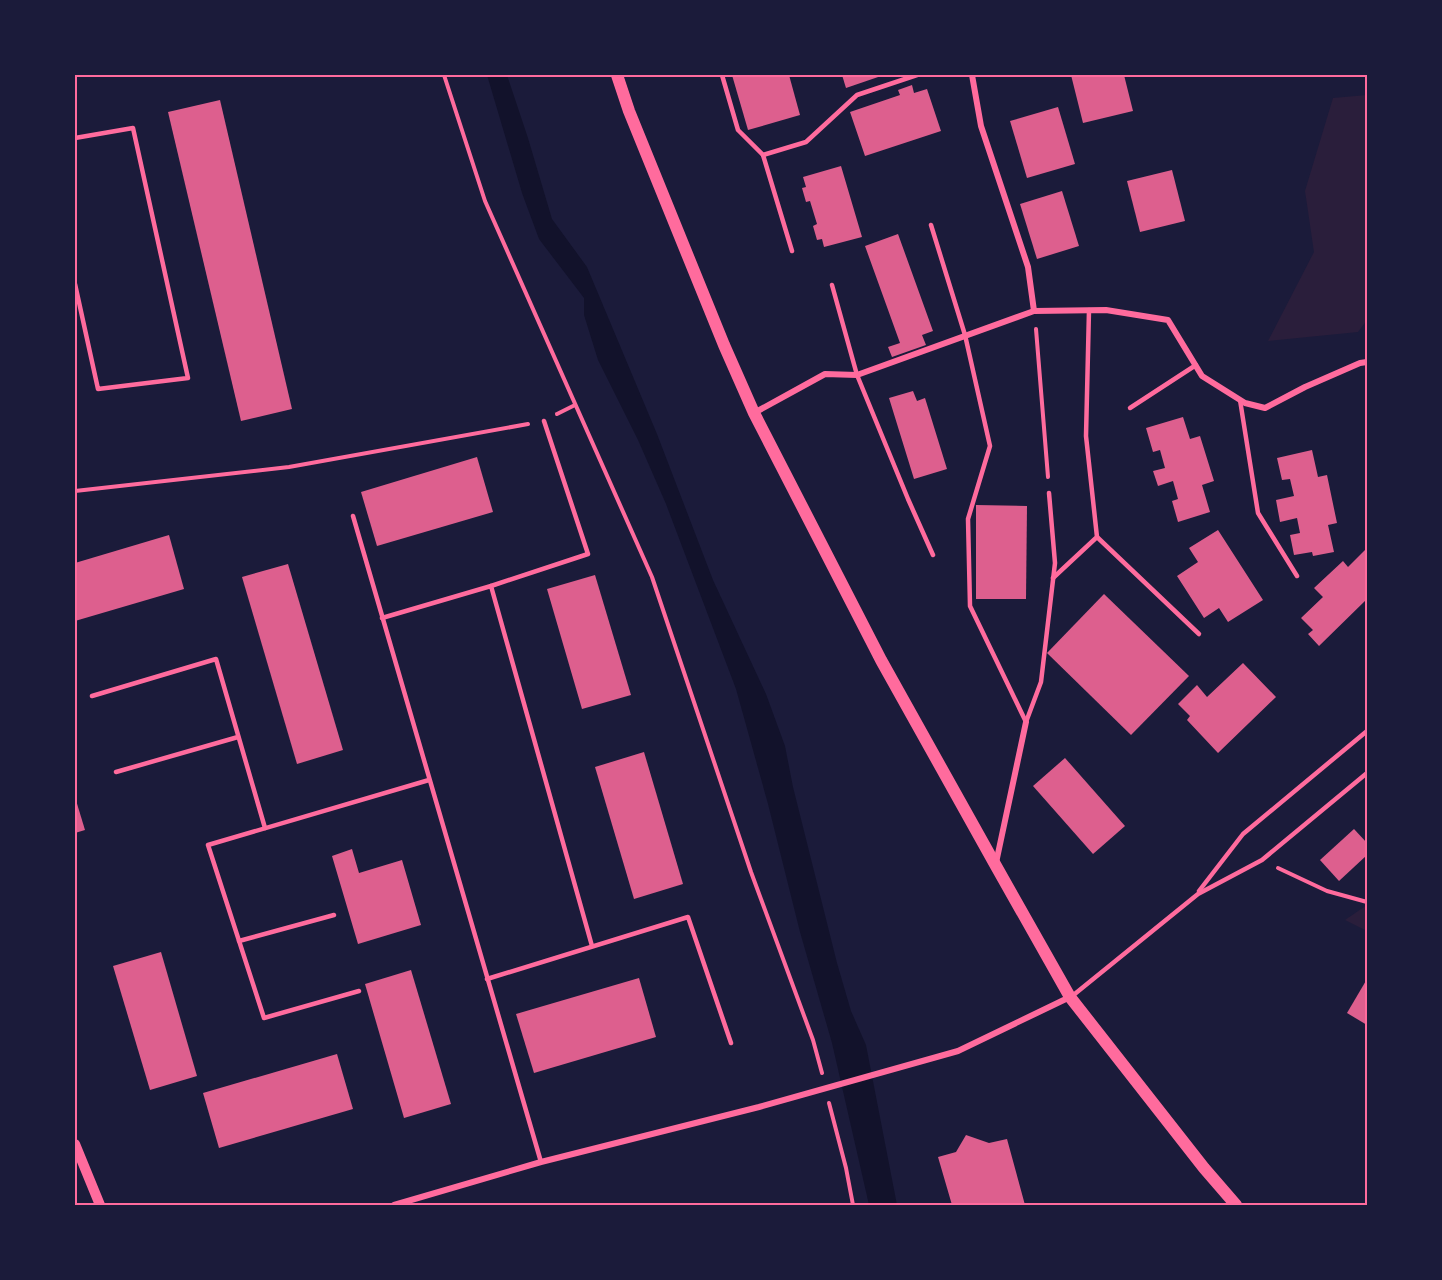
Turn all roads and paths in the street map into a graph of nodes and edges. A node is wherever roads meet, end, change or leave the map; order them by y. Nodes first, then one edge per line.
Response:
1 (444, 75) edge
2 (617, 75) edge
3 (722, 75) edge
4 (917, 75) edge
5 (972, 75) edge
6 (75, 138) edge
7 (763, 155) junction
8 (932, 225) dead end
9 (792, 251) dead end
10 (75, 284) edge
11 (832, 285) dead end
12 (1089, 310) junction
13 (1034, 311) junction
14 (964, 335) junction
15 (1367, 362) edge
16 (1196, 365) junction
17 (857, 375) junction
18 (1240, 400) junction
19 (575, 405) junction
20 (1130, 408) dead end
21 (754, 413) junction
22 (544, 421) junction
23 (75, 492) edge
24 (1049, 493) joint
25 (353, 516) dead end
26 (1097, 537) junction
27 (933, 555) dead end
28 (1297, 576) dead end
29 (1053, 578) junction
30 (491, 586) junction
31 (382, 618) junction
32 (1199, 634) dead end
33 (92, 696) dead end
34 (1026, 722) junction
35 (1367, 731) edge
36 (238, 737) junction
37 (116, 772) dead end
38 (1367, 773) edge
39 (429, 780) junction
40 (264, 828) junction
41 (1262, 860) junction
42 (996, 866) junction
43 (1198, 894) junction
44 (1367, 902) edge
45 (334, 915) dead end
46 (239, 941) junction
47 (592, 946) junction
48 (487, 979) junction
49 (359, 991) dead end
50 (1070, 997) junction
51 (813, 1040) dead end
52 (731, 1043) dead end
53 (75, 1144) edge
54 (541, 1162) junction
55 (846, 1168) dead end
56 (100, 1205) edge
57 (394, 1205) edge
58 (853, 1205) edge
59 (1236, 1205) edge

1 - 19 path
2 - 21 main road
3 - 7 lane
4 - 7 lane
5 - 13 street
6 - 10 lane
7 - 9 lane
8 - 14 lane
11 - 17 lane
12 - 13 street
12 - 16 street
12 - 26 lane
13 - 14 street
13 - 24 path
14 - 17 street
14 - 34 lane
15 - 18 street
16 - 18 street
16 - 20 lane
17 - 21 street
17 - 27 lane
18 - 28 lane
19 - 22 path
19 - 51 path
21 - 42 main road
22 - 23 path
22 - 30 lane
24 - 29 lane
25 - 31 lane
26 - 29 lane
26 - 32 lane
29 - 34 lane
30 - 31 lane
30 - 47 lane
31 - 39 lane
33 - 36 lane
34 - 42 street
35 - 43 lane
36 - 37 lane
36 - 40 lane
38 - 41 lane
39 - 40 lane
39 - 48 lane
40 - 46 lane
41 - 43 lane
41 - 44 path
42 - 50 main road
43 - 50 lane
45 - 46 lane
46 - 49 lane
47 - 48 lane
47 - 52 lane
48 - 54 lane
50 - 54 street
50 - 59 main road
53 - 56 street
54 - 57 street
55 - 58 path

